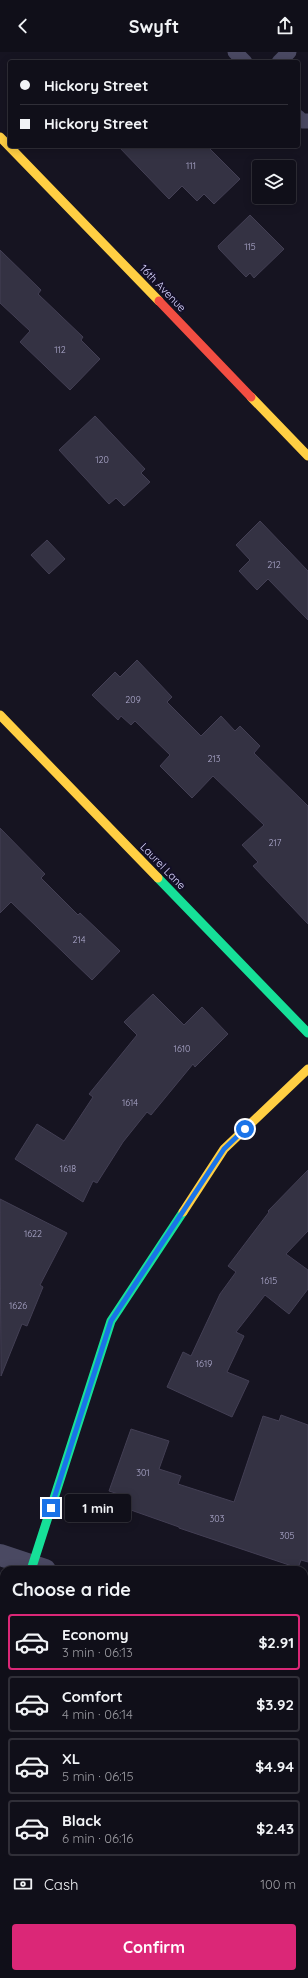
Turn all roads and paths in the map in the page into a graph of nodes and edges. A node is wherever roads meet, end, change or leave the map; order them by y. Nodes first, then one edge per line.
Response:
1 (235, 52) edge
2 (289, 52) edge
3 (243, 60) edge
4 (281, 60) edge
5 (0, 136) edge
6 (8, 144) edge
7 (12, 148) edge
8 (308, 456) edge
9 (0, 714) edge
10 (308, 1033) edge
11 (308, 1069) edge
12 (0, 1555) edge
13 (28, 1566) edge
14 (37, 1566) edge

1 - 3 lane
2 - 4 lane
5 - 6 street, 16th Avenue
7 - 8 street, 16th Avenue
9 - 10 street, Laurel Lane
11 - 14 street
12 - 13 street

